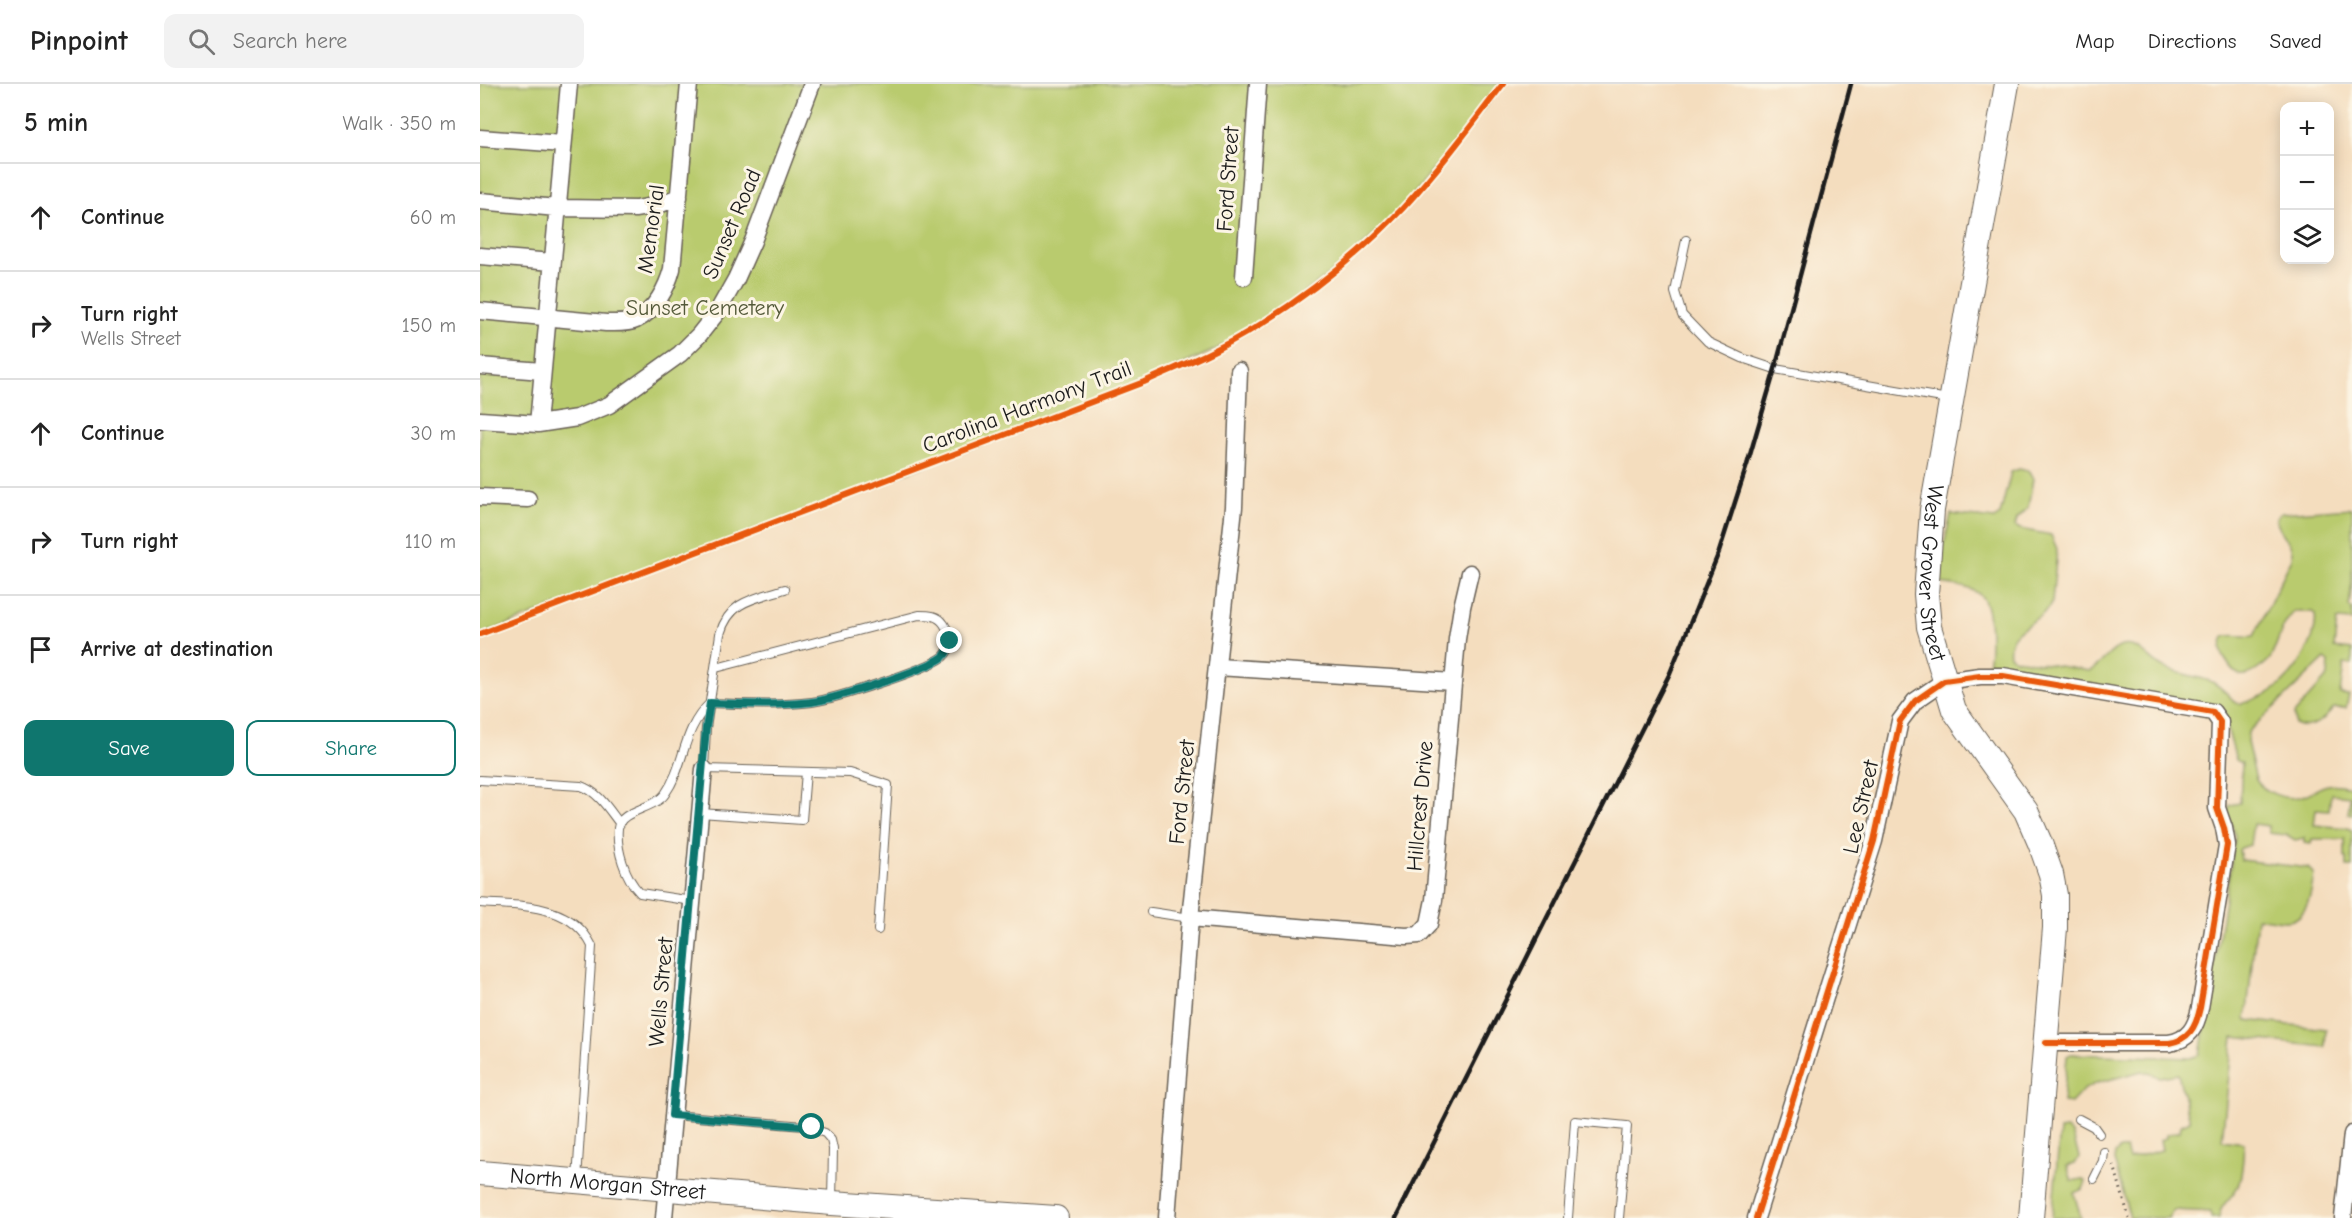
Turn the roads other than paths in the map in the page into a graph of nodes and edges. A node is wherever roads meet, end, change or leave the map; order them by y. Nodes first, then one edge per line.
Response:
1 (568, 84) edge
2 (689, 84) edge
3 (812, 84) edge
4 (1258, 84) edge
5 (2007, 84) edge
6 (480, 138) edge
7 (563, 144) junction
8 (679, 197) junction
9 (480, 201) edge
10 (557, 208) junction
11 (1686, 240) dead end
12 (480, 256) edge
13 (552, 262) junction
14 (1244, 277) dead end
15 (480, 311) edge
16 (547, 317) junction
17 (480, 366) edge
18 (542, 371) junction
19 (1239, 371) dead end
20 (1952, 400) junction
21 (480, 420) edge
22 (538, 424) junction
23 (480, 497) edge
24 (528, 499) dead end
25 (1470, 573) dead end
26 (785, 589) dead end
27 (1218, 667) junction
28 (716, 668) junction
29 (1944, 681) junction
30 (1453, 682) junction
31 (710, 703) junction
32 (704, 769) junction
33 (806, 772) junction
34 (480, 780) edge
35 (700, 813) junction
36 (620, 824) junction
37 (692, 901) junction
38 (480, 903) edge
39 (1151, 912) dead end
40 (1190, 918) junction
41 (878, 930) dead end
42 (2046, 1043) junction
43 (672, 1115) junction
44 (2079, 1119) dead end
45 (2099, 1134) dead end
46 (2352, 1134) edge
47 (2104, 1152) dead end
48 (480, 1173) edge
49 (2094, 1179) dead end
50 (577, 1180) junction
51 (666, 1187) junction
52 (831, 1210) edge
53 (664, 1218) edge
54 (1056, 1218) edge
55 (1167, 1218) edge
56 (1568, 1218) edge
57 (1619, 1218) edge
58 (1756, 1218) edge
59 (2031, 1218) edge
60 (2343, 1218) edge

1 - 7 street
2 - 8 street, Memorial
3 - 22 street, Sunset Road
4 - 14 street, Ford Street
5 - 20 street, West Grover Street
6 - 7 street
7 - 10 street
8 - 10 street
8 - 16 street, Memorial
9 - 10 street
10 - 13 street
11 - 20 lane
12 - 13 street
13 - 16 street
15 - 16 street, Memorial
16 - 18 street
17 - 18 street
18 - 22 street
19 - 27 street, Ford Street
20 - 29 street, West Grover Street
21 - 22 street, Sunset Road
23 - 24 street
25 - 30 street
26 - 28 lane
27 - 30 street
27 - 40 street, Ford Street
28 - 31 lane
28 - 31 lane
29 - 42 street, West Grover Street
29 - 42 street, Lee Street
29 - 58 street, Lee Street
30 - 40 street, Hillcrest Drive
31 - 32 lane
31 - 36 lane
32 - 33 lane
32 - 35 street, Wells Street
33 - 35 lane
33 - 41 lane
34 - 36 lane
35 - 37 street, Wells Street
36 - 37 lane
37 - 43 street, Wells Street
38 - 50 lane
39 - 40 lane
40 - 55 street, Ford Street
42 - 59 street, West Grover Street
43 - 51 street, Wells Street
43 - 52 lane
44 - 45 lane
46 - 60 street
47 - 49 lane
48 - 50 street, North Morgan Street
50 - 51 street, North Morgan Street
51 - 52 street, North Morgan Street
51 - 53 street, Wells Street
52 - 54 street, North Morgan Street
56 - 57 lane

